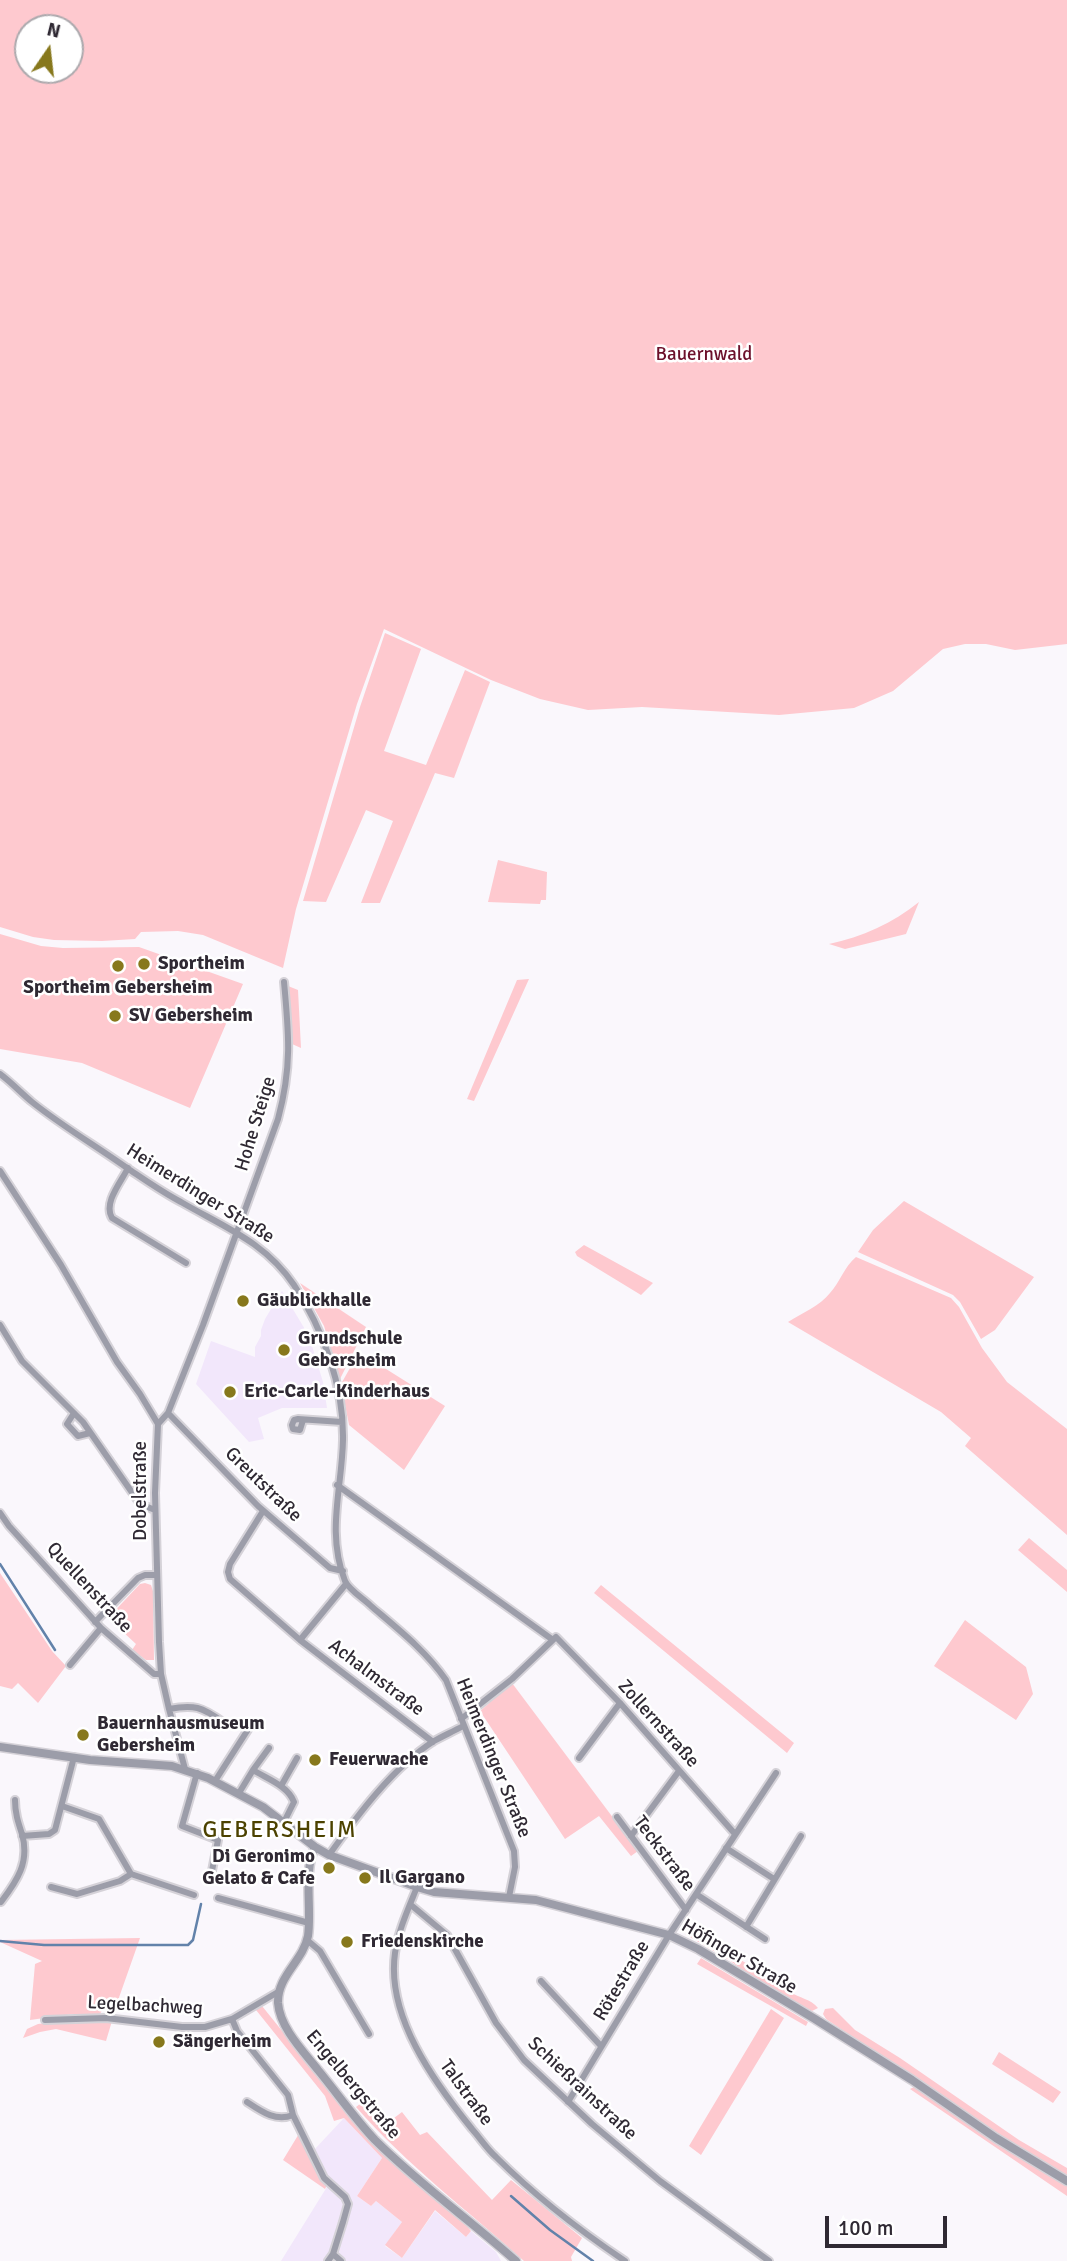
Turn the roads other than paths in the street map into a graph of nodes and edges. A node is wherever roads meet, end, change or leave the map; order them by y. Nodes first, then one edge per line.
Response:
1 (284, 982) dead end
2 (0, 1074) edge
3 (128, 1168) junction
4 (0, 1171) edge
5 (237, 1233) junction
6 (187, 1263) dead end
7 (0, 1325) edge
8 (74, 1413) junction
9 (167, 1413) junction
10 (303, 1420) dead end
11 (342, 1422) junction
12 (158, 1424) junction
13 (90, 1433) junction
14 (337, 1485) junction
15 (155, 1510) junction
16 (263, 1511) junction
17 (0, 1513) edge
18 (343, 1571) junction
19 (157, 1575) junction
20 (346, 1584) junction
21 (95, 1622) junction
22 (101, 1628) junction
23 (555, 1638) junction
24 (300, 1640) junction
25 (70, 1665) dead end
26 (162, 1674) junction
27 (620, 1703) junction
28 (169, 1709) junction
29 (223, 1722) dead end
30 (462, 1723) junction
31 (249, 1728) dead end
32 (433, 1742) junction
33 (0, 1747) edge
34 (269, 1748) dead end
35 (74, 1757) junction
36 (297, 1758) dead end
37 (579, 1758) dead end
38 (185, 1769) junction
39 (253, 1770) junction
40 (679, 1771) junction
41 (197, 1773) junction
42 (776, 1773) dead end
43 (215, 1781) junction
44 (281, 1786) junction
45 (239, 1793) junction
46 (15, 1800) dead end
47 (62, 1806) junction
48 (617, 1817) dead end
49 (284, 1822) junction
50 (735, 1834) junction
51 (22, 1836) junction
52 (631, 1836) junction
53 (801, 1836) dead end
54 (315, 1847) junction
55 (726, 1848) junction
56 (329, 1855) junction
57 (131, 1874) junction
58 (774, 1879) junction
59 (210, 1881) dead end
60 (51, 1887) dead end
61 (417, 1887) junction
62 (696, 1894) junction
63 (194, 1895) dead end
64 (509, 1897) junction
65 (218, 1898) dead end
66 (1, 1902) edge
67 (411, 1905) junction
68 (686, 1910) junction
69 (309, 1923) junction
70 (746, 1927) junction
71 (669, 1935) junction
72 (765, 1939) dead end
73 (307, 1940) junction
74 (541, 1981) dead end
75 (278, 1992) junction
76 (232, 2019) junction
77 (45, 2020) dead end
78 (369, 2034) dead end
79 (601, 2046) junction
80 (247, 2102) dead end
81 (568, 2102) junction
82 (293, 2115) junction
83 (1067, 2181) edge
84 (331, 2258) edge
85 (341, 2261) edge
86 (516, 2261) edge
87 (625, 2261) edge
88 (769, 2261) edge

1 - 5 street, Hohe Steige
2 - 3 street, Heimerdinger Straße
3 - 5 street, Heimerdinger Straße
3 - 6 street
4 - 12 street, Dobelstraße
5 - 9 street, Hohe Steige
5 - 11 street, Heimerdinger Straße
7 - 8 street
8 - 13 street
8 - 13 street
9 - 12 street, Hohe Steige
9 - 16 street, Greutstraße
10 - 11 street
11 - 14 street, Heimerdinger Straße
12 - 15 street, Dobelstraße
13 - 15 street
14 - 18 street, Heimerdinger Straße
14 - 23 street, Zollernstraße
15 - 19 street, Dobelstraße
16 - 18 street, Greutstraße
16 - 24 street, Achalmstraße
17 - 21 street, Quellenstraße
18 - 20 street, Heimerdinger Straße
19 - 21 street
19 - 26 street, Dobelstraße
20 - 24 street, Achalmstraße
20 - 30 street, Heimerdinger Straße
21 - 22 street, Quellenstraße
22 - 25 street
22 - 26 street, Quellenstraße
23 - 27 street, Zollernstraße
23 - 30 street
24 - 32 street, Achalmstraße
26 - 28 street, Dobelstraße
27 - 37 street
27 - 40 street, Zollernstraße
28 - 29 street
28 - 38 street, Dobelstraße
30 - 32 street
30 - 64 street, Heimerdinger Straße
31 - 43 street
32 - 56 street
33 - 35 street, Höfinger Straße
34 - 39 street
35 - 38 street, Höfinger Straße
35 - 47 street
36 - 44 street
38 - 41 street, Höfinger Straße
39 - 44 street
39 - 45 street
40 - 50 street, Zollernstraße
40 - 52 street
41 - 43 street, Höfinger Straße
41 - 59 street
42 - 50 street, Rötestraße
43 - 45 street, Höfinger Straße
44 - 49 street
45 - 49 street, Höfinger Straße
46 - 51 street
47 - 51 street
47 - 57 street
48 - 52 street, Teckstraße
49 - 54 street, Höfinger Straße
50 - 55 street, Rötestraße
51 - 66 street
52 - 68 street, Teckstraße
53 - 58 street
54 - 56 street, Höfinger Straße
54 - 69 street
55 - 58 street
55 - 62 street, Rötestraße
56 - 61 street, Höfinger Straße
57 - 60 street
57 - 63 street
58 - 70 street
61 - 64 street, Höfinger Straße
61 - 67 street, Talstraße
62 - 68 street, Rötestraße
62 - 70 street
64 - 71 street, Höfinger Straße
65 - 69 street
67 - 81 street, Schießrainstraße
67 - 87 street, Talstraße
68 - 71 street, Rötestraße
69 - 73 street
70 - 72 street
71 - 79 street, Rötestraße
71 - 83 street, Höfinger Straße
73 - 75 street
73 - 78 street
74 - 79 street
75 - 76 street, Legelbachweg
75 - 86 street, Engelbergstraße
76 - 77 street, Legelbachweg
76 - 82 street
79 - 81 street, Rötestraße
80 - 82 street
81 - 88 street, Schießrainstraße
82 - 84 street
84 - 85 street

